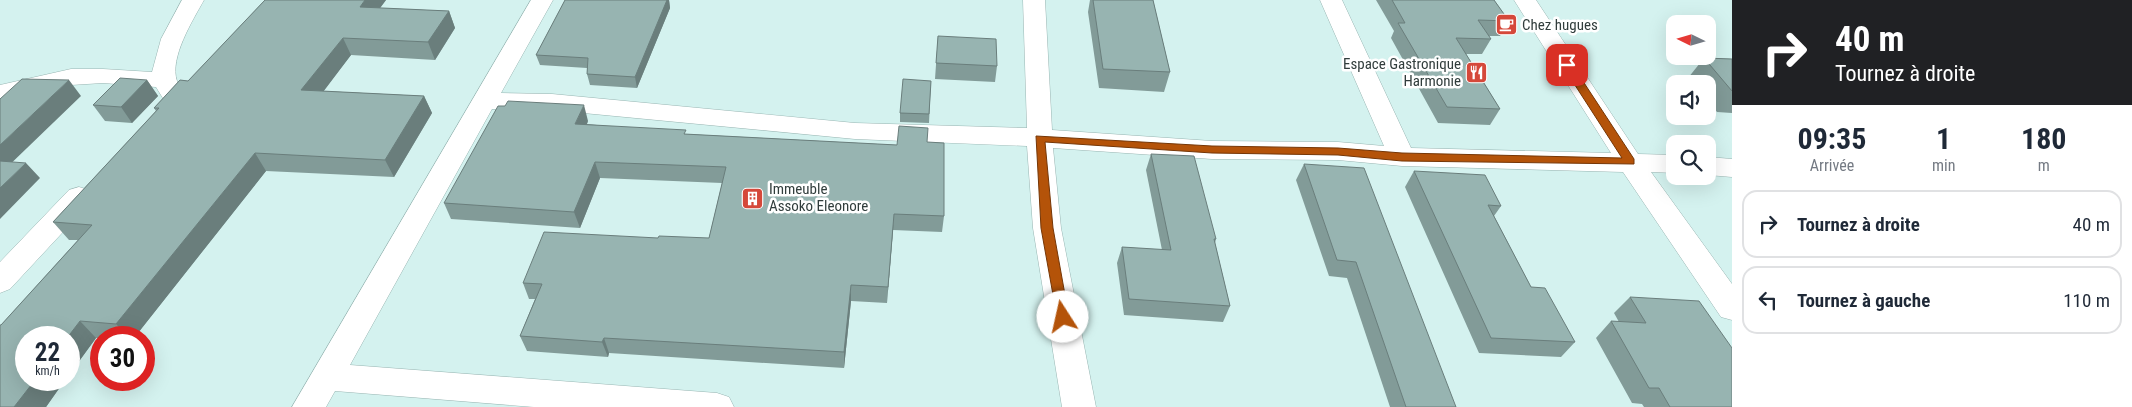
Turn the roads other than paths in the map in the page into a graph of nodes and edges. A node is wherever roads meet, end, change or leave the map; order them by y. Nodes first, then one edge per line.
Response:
1 (193, 0) edge
2 (542, 0) edge
3 (1034, 0) edge
4 (1331, 0) edge
5 (1525, 0) edge
6 (0, 93) edge
7 (485, 101) junction
8 (1040, 138) junction
9 (1402, 157) junction
10 (1630, 162) junction
11 (1666, 164) edge
12 (1716, 167) edge
13 (1732, 168) edge
14 (94, 181) edge
15 (0, 281) edge
16 (1732, 308) edge
17 (326, 377) junction
18 (309, 407) edge
19 (717, 407) edge
20 (1079, 407) edge

1 - 6 street
2 - 7 street
3 - 8 street
4 - 9 street
5 - 10 street
7 - 8 street
7 - 17 street
8 - 9 street
8 - 20 street
9 - 10 street
10 - 11 street
10 - 16 street
12 - 13 street
14 - 15 street
17 - 18 street
17 - 19 street

